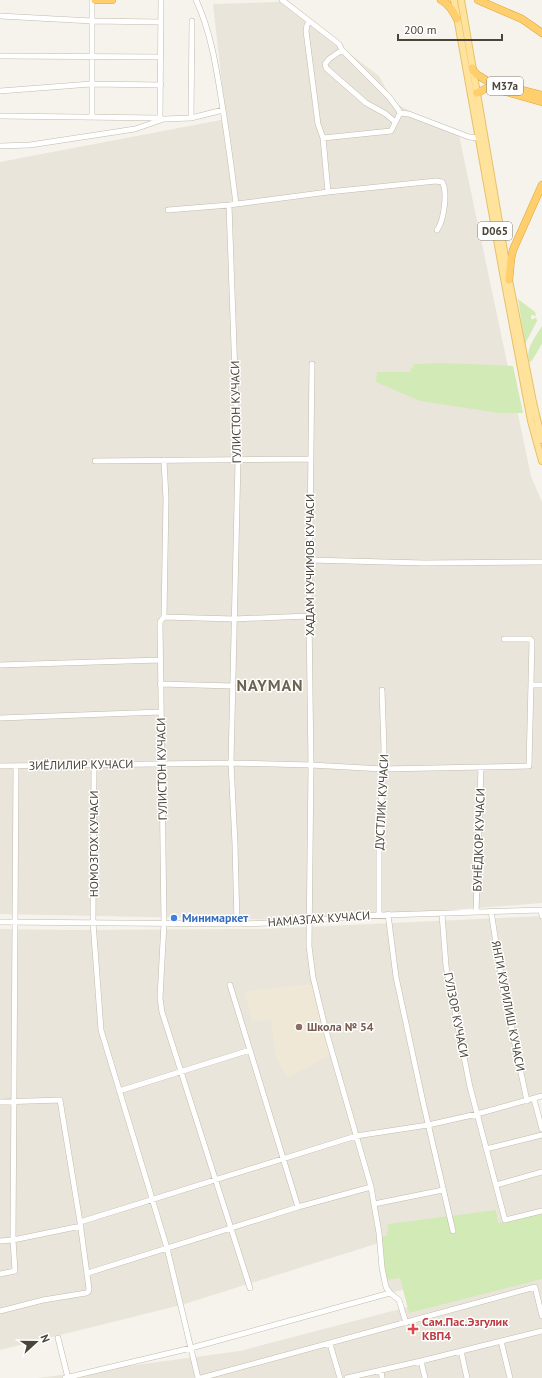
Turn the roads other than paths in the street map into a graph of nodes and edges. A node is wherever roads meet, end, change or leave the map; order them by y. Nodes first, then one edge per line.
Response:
1 (92, 0) edge
2 (95, 0) edge
3 (112, 0) edge
4 (161, 0) edge
5 (196, 0) edge
6 (282, 0) edge
7 (441, 0) edge
8 (454, 0) edge
9 (461, 0) edge
10 (478, 0) edge
11 (0, 16) edge
12 (457, 19) junction
13 (92, 21) junction
14 (192, 21) dead end
15 (161, 22) junction
16 (310, 22) junction
17 (542, 33) edge
18 (342, 50) junction
19 (0, 56) edge
20 (92, 56) junction
21 (161, 57) junction
22 (472, 68) junction
23 (91, 84) junction
24 (161, 85) junction
25 (0, 91) edge
26 (476, 93) junction
27 (542, 96) edge
28 (542, 102) edge
29 (222, 110) junction
30 (400, 113) junction
31 (0, 116) edge
32 (92, 117) junction
33 (162, 118) junction
34 (191, 118) junction
35 (395, 122) junction
36 (322, 138) junction
37 (478, 138) junction
38 (0, 146) edge
39 (542, 185) edge
40 (328, 192) junction
41 (236, 204) junction
42 (229, 205) junction
43 (168, 210) dead end
44 (437, 230) dead end
45 (509, 280) junction
46 (312, 364) dead end
47 (540, 426) edge
48 (542, 440) edge
49 (164, 460) junction
50 (311, 460) junction
51 (95, 461) dead end
52 (238, 461) junction
53 (542, 461) edge
54 (309, 560) junction
55 (542, 562) edge
56 (309, 616) junction
57 (164, 617) junction
58 (234, 619) junction
59 (504, 639) dead end
60 (160, 660) junction
61 (0, 665) edge
62 (160, 684) junction
63 (532, 685) junction
64 (542, 685) edge
65 (233, 686) junction
66 (382, 690) dead end
67 (161, 712) junction
68 (0, 718) edge
69 (231, 763) junction
70 (162, 764) junction
71 (94, 765) junction
72 (311, 765) junction
73 (0, 766) edge
74 (16, 766) junction
75 (481, 767) junction
76 (383, 769) junction
77 (541, 910) edge
78 (491, 911) junction
79 (476, 912) junction
80 (388, 914) junction
81 (442, 914) junction
82 (379, 915) junction
83 (542, 916) edge
84 (309, 921) junction
85 (0, 922) edge
86 (14, 922) junction
87 (93, 922) junction
88 (164, 923) junction
89 (237, 924) junction
90 (230, 984) dead end
91 (250, 1050) junction
92 (181, 1071) junction
93 (119, 1090) junction
94 (542, 1096) edge
95 (534, 1099) junction
96 (13, 1101) junction
97 (527, 1101) junction
98 (0, 1102) edge
99 (477, 1114) junction
100 (428, 1125) junction
101 (542, 1129) edge
102 (542, 1135) edge
103 (356, 1136) junction
104 (486, 1149) junction
105 (284, 1159) junction
106 (542, 1172) edge
107 (215, 1180) junction
108 (496, 1185) junction
109 (371, 1187) junction
110 (443, 1190) junction
111 (152, 1201) junction
112 (374, 1204) junction
113 (298, 1207) junction
114 (542, 1211) edge
115 (80, 1224) junction
116 (231, 1228) junction
117 (452, 1231) dead end
118 (13, 1240) junction
119 (0, 1241) edge
120 (167, 1248) junction
121 (88, 1273) junction
122 (0, 1274) edge
123 (542, 1285) edge
124 (535, 1287) junction
125 (250, 1288) dead end
126 (390, 1293) junction
127 (0, 1311) edge
128 (542, 1316) edge
129 (406, 1323) junction
130 (542, 1331) edge
131 (58, 1338) dead end
132 (501, 1341) junction
133 (330, 1344) junction
134 (191, 1348) junction
135 (461, 1351) junction
136 (421, 1362) junction
137 (380, 1370) junction
138 (67, 1378) edge
139 (200, 1378) edge
140 (340, 1378) edge
141 (347, 1378) edge
142 (382, 1378) edge
143 (425, 1378) edge
144 (467, 1378) edge
145 (510, 1378) edge

1 - 13 street
2 - 3 highway
4 - 15 street
5 - 29 street
6 - 16 street
7 - 12 highway
8 - 12 main road, D065
9 - 22 main road, D065
10 - 17 highway
11 - 13 street
12 - 37 main road, D065
13 - 15 street
13 - 20 street
14 - 34 street
15 - 21 street
16 - 18 street
16 - 36 street
18 - 30 street
18 - 35 street
19 - 20 street
20 - 21 street
20 - 23 street
21 - 24 street
22 - 26 main road, D065
22 - 27 highway, M37a
23 - 24 street
23 - 25 street
23 - 32 street
24 - 33 street
26 - 28 highway, M37a
26 - 45 main road, D065
29 - 34 street
29 - 41 street
30 - 35 street
30 - 37 street
31 - 32 street
32 - 33 street
33 - 34 street
33 - 38 street
35 - 36 street
36 - 40 street
37 - 53 main road, D065
39 - 45 highway
40 - 41 street
40 - 44 street
41 - 42 street
42 - 43 street
42 - 52 street, ГУЛИСТОН КУЧАСИ
45 - 47 main road, D065
46 - 50 street, ХАДАМ КУЧИМОВ КУЧАСИ
47 - 48 main road, D065
49 - 51 street
49 - 52 street
49 - 57 street, ГУЛИСТОН КУЧАСИ
50 - 52 street
50 - 54 street, ХАДАМ КУЧИМОВ КУЧАСИ
52 - 58 street, ГУЛИСТОН КУЧАСИ
54 - 55 street
54 - 56 street, ХАДАМ КУЧИМОВ КУЧАСИ
56 - 58 street
56 - 72 street, ХАДАМ КУЧИМОВ КУЧАСИ
57 - 58 street
57 - 60 street, ГУЛИСТОН КУЧАСИ
58 - 65 street, ГУЛИСТОН КУЧАСИ
59 - 63 street
60 - 61 street
60 - 62 street, ГУЛИСТОН КУЧАСИ
62 - 65 street
62 - 67 street, ГУЛИСТОН КУЧАСИ
63 - 64 street
63 - 75 street, ЗИЁЛИЛИР КУЧАСИ
65 - 69 street, ГУЛИСТОН КУЧАСИ
66 - 76 street, ДУСТЛИК КУЧАСИ
67 - 68 street
67 - 70 street, ГУЛИСТОН КУЧАСИ
69 - 70 street, ЗИЁЛИЛИР КУЧАСИ
69 - 72 street, ЗИЁЛИЛИР КУЧАСИ
69 - 89 street, ГУЛИСТОН КУЧАСИ
70 - 71 street, ЗИЁЛИЛИР КУЧАСИ
70 - 88 street, ГУЛИСТОН КУЧАСИ
71 - 74 street, ЗИЁЛИЛИР КУЧАСИ
71 - 87 street, НОМОЗГОХ КУЧАСИ
72 - 76 street, ЗИЁЛИЛИР КУЧАСИ
72 - 84 street, ХАДАМ КУЧИМОВ КУЧАСИ
73 - 74 street, ЗИЁЛИЛИР КУЧАСИ
74 - 86 street
75 - 76 street, ЗИЁЛИЛИР КУЧАСИ
75 - 79 street, БУНЁДКОР КУЧАСИ
76 - 82 street, ДУСТЛИК КУЧАСИ
77 - 78 street, НАМАЗГАХ КУЧАСИ
77 - 83 street
78 - 79 street, НАМАЗГАХ КУЧАСИ
78 - 97 street, ЯНГИ КУРИЛИШ КУЧАСИ
79 - 81 street, НАМАЗГАХ КУЧАСИ
80 - 81 street, НАМАЗГАХ КУЧАСИ
80 - 82 street, НАМАЗГАХ КУЧАСИ
80 - 100 street
81 - 99 street, ГУЛЗОР КУЧАСИ
82 - 84 street, НАМАЗГАХ КУЧАСИ
84 - 89 street, НАМАЗГАХ КУЧАСИ
84 - 103 street, ХАДАМ КУЧИМОВ КУЧАСИ
85 - 86 street, НАМАЗГАХ КУЧАСИ
86 - 87 street, НАМАЗГАХ КУЧАСИ
86 - 96 street
87 - 88 street, НАМАЗГАХ КУЧАСИ
87 - 93 street, НОМОЗГОХ КУЧАСИ
88 - 89 street, НАМАЗГАХ КУЧАСИ
88 - 92 street, ГУЛИСТОН КУЧАСИ
90 - 91 street
91 - 92 street
91 - 105 street
92 - 93 street
92 - 107 street, ГУЛИСТОН КУЧАСИ
93 - 111 street, НОМОЗГОХ КУЧАСИ
94 - 95 street
95 - 97 street
95 - 101 street
96 - 98 street
96 - 115 street
96 - 118 street
97 - 99 street
99 - 100 street
99 - 104 street, ГУЛЗОР КУЧАСИ
100 - 103 street
100 - 110 street
102 - 104 street
103 - 105 street
103 - 109 street, ХАДАМ КУЧИМОВ КУЧАСИ
104 - 108 street, ГУЛЗОР КУЧАСИ
105 - 107 street
105 - 113 street
106 - 108 street
107 - 111 street
107 - 116 street, ГУЛИСТОН КУЧАСИ
108 - 114 street, ГУЛЗОР КУЧАСИ
109 - 112 street, ХАДАМ КУЧИМОВ КУЧАСИ
109 - 113 street
110 - 112 street
110 - 117 street
111 - 115 street
111 - 120 street, НОМОЗГОХ КУЧАСИ
112 - 126 street, ХАДАМ КУЧИМОВ КУЧАСИ
113 - 116 street
115 - 118 street
115 - 121 street
116 - 120 street
116 - 125 street, ГУЛИСТОН КУЧАСИ
118 - 119 street
118 - 122 street
120 - 121 street
120 - 134 street, НОМОЗГОХ КУЧАСИ
121 - 127 street
123 - 124 street
124 - 128 street
124 - 129 street
126 - 129 street, ХАДАМ КУЧИМОВ КУЧАСИ
126 - 134 street
129 - 133 street
130 - 132 street
131 - 138 street
132 - 135 street
132 - 145 street
133 - 139 street
133 - 140 street
134 - 138 street
134 - 139 street, НОМОЗГОХ КУЧАСИ
135 - 136 street
135 - 144 street
136 - 137 street
136 - 143 street
137 - 141 street
137 - 142 street

